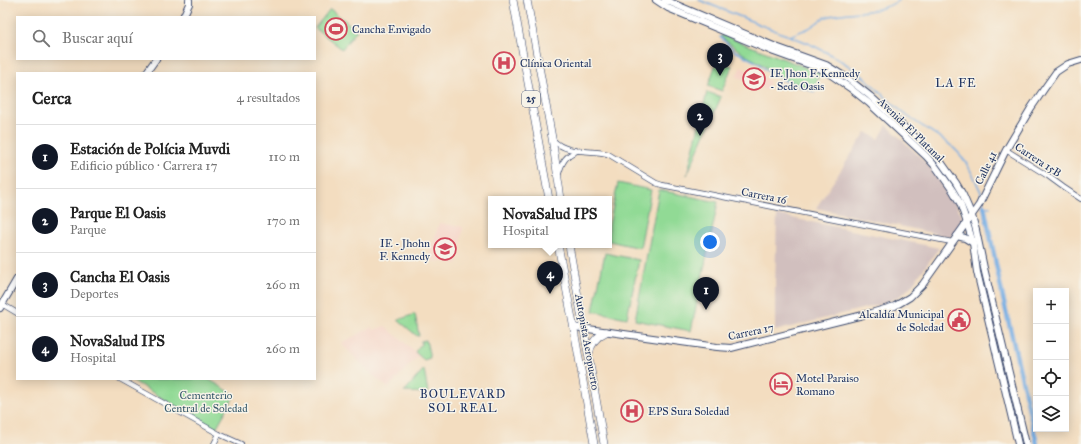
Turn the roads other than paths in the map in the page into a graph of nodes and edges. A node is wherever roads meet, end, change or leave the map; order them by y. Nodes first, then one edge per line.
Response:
1 (513, 0) edge
2 (527, 0) edge
3 (656, 0) edge
4 (665, 0) edge
5 (191, 1) edge
6 (184, 16) edge
7 (155, 60) edge
8 (1081, 60) edge
9 (147, 72) edge
10 (552, 138) junction
11 (579, 150) junction
12 (1006, 150) junction
13 (558, 177) junction
14 (548, 196) edge
15 (561, 196) edge
16 (1081, 199) edge
17 (972, 216) junction
18 (967, 223) junction
19 (957, 236) junction
20 (952, 242) junction
21 (973, 243) junction
22 (559, 248) edge
23 (570, 248) edge
24 (16, 281) edge
25 (923, 284) joint
26 (1, 306) edge
27 (16, 313) edge
28 (574, 327) junction
29 (584, 329) junction
30 (606, 332) junction
31 (589, 354) junction
32 (123, 380) edge
33 (219, 434) junction
34 (214, 444) edge
35 (241, 444) edge
36 (594, 444) edge
37 (604, 444) edge
38 (1018, 444) edge
39 (1026, 444) edge

1 - 14 highway, 25
2 - 10 highway, 25
3 - 18 main road, Avenida El Platanal
4 - 17 main road, Avenida El Platanal
5 - 6 main road
7 - 9 main road
8 - 12 main road, Calle 41
10 - 11 street, Carrera 16
10 - 13 highway, 25
11 - 13 street
11 - 20 street, Carrera 16
12 - 16 street, Carrera 15B
12 - 17 main road, Calle 41
13 - 15 highway, 25
17 - 18 main road, Calle 41
17 - 39 main road, Avenida El Platanal
18 - 19 main road, Calle 41
18 - 21 main road, Avenida El Platanal
19 - 20 main road, Calle 41
19 - 21 main road
20 - 25 main road, Calle 41
21 - 38 main road, Avenida El Platanal
22 - 28 highway, Autopista Aeropuerto
23 - 29 highway, Autopista Aeropuerto
24 - 26 main road
25 - 30 main road, Carrera 17
26 - 27 street
28 - 29 main road, Carrera 17
28 - 36 highway, Autopista Aeropuerto
29 - 30 main road, Carrera 17
29 - 31 highway, Autopista Aeropuerto
30 - 31 highway
31 - 37 highway, Autopista Aeropuerto
32 - 33 street
33 - 34 street
33 - 35 street

